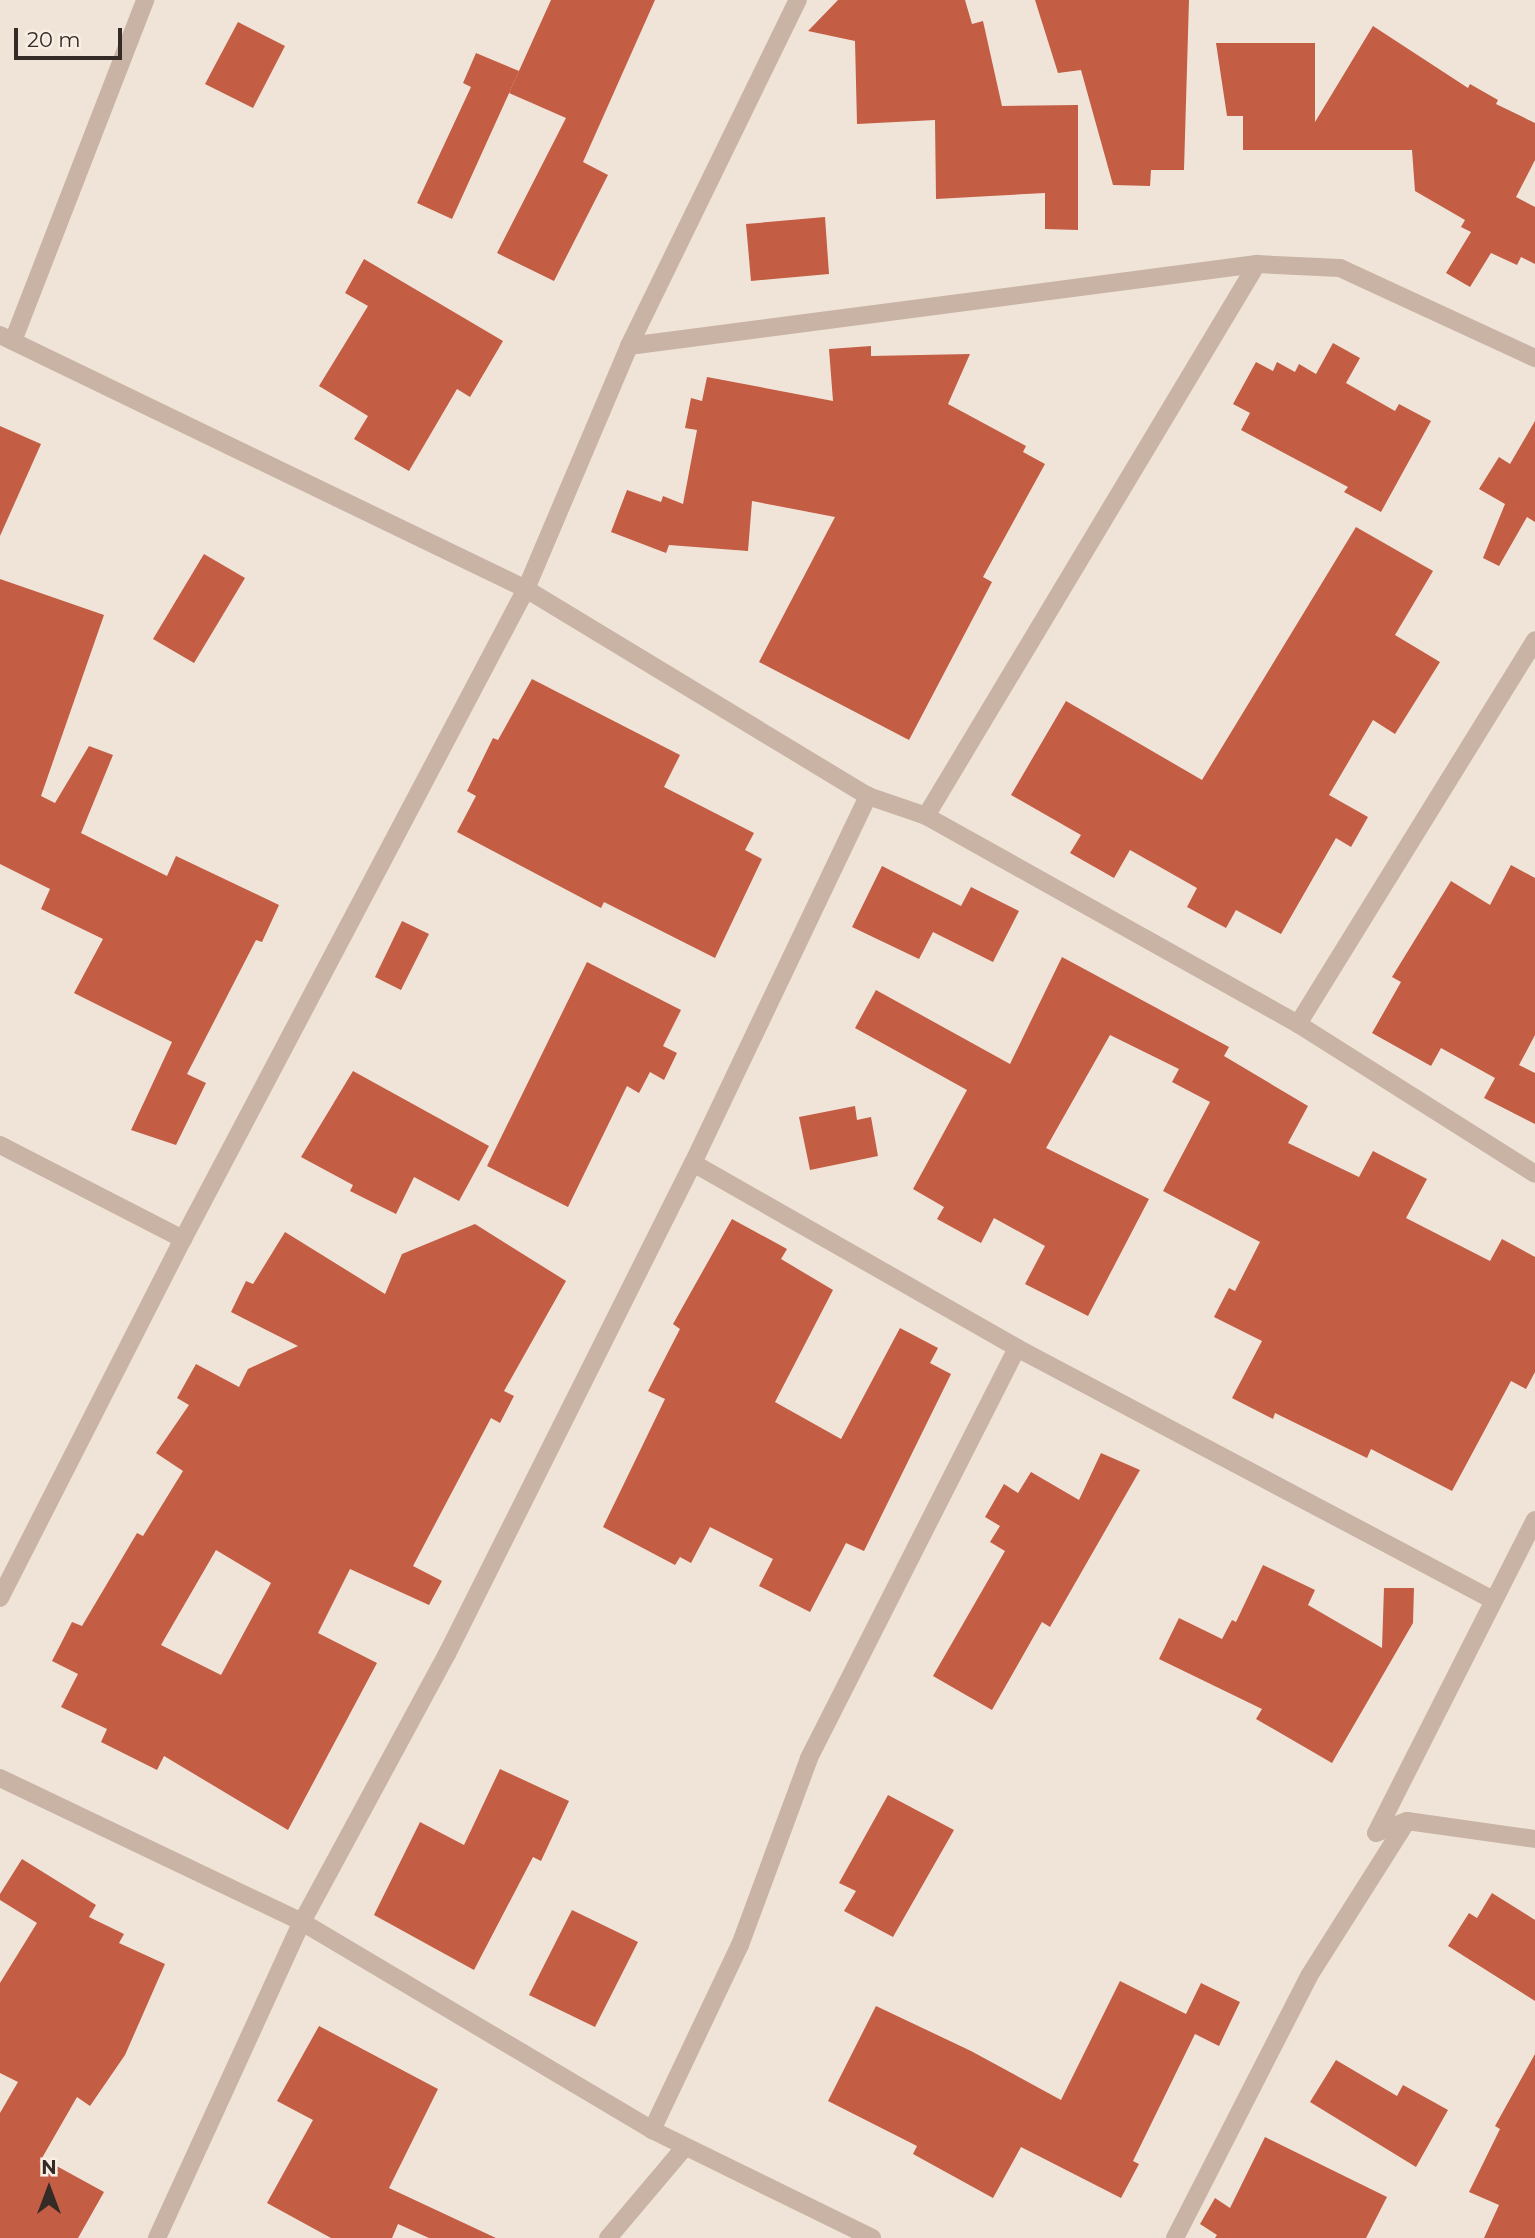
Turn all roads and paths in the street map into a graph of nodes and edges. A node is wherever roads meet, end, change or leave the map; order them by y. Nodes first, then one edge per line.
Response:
1 (145, 0) edge
2 (798, 0) edge
3 (1257, 264) junction
4 (7, 338) edge
5 (629, 346) junction
6 (1535, 358) edge
7 (526, 589) junction
8 (1535, 640) edge
9 (868, 796) junction
10 (926, 816) junction
11 (1298, 1024) junction
12 (0, 1145) edge
13 (693, 1163) junction
14 (1535, 1174) edge
15 (183, 1239) junction
16 (1017, 1348) junction
17 (1535, 1520) edge
18 (0, 1598) edge
19 (1493, 1600) junction
20 (0, 1778) edge
21 (1407, 1821) junction
22 (1535, 1839) edge
23 (302, 1922) junction
24 (652, 2130) junction
25 (684, 2148) junction
26 (158, 2238) edge
27 (608, 2238) edge
28 (872, 2238) edge
29 (1175, 2238) edge

1 - 4 street
2 - 5 street
3 - 5 street
3 - 6 street
3 - 10 street
4 - 7 street
5 - 7 street
7 - 9 street
7 - 15 street
8 - 11 street
9 - 10 street
9 - 13 street
10 - 11 street
11 - 14 street
12 - 15 street
13 - 16 street
13 - 23 street
15 - 18 street
16 - 19 street
16 - 24 street
17 - 19 street
19 - 21 street
20 - 23 street
21 - 22 street
21 - 29 street
23 - 24 street
23 - 26 street
24 - 25 street
25 - 27 street
25 - 28 street

